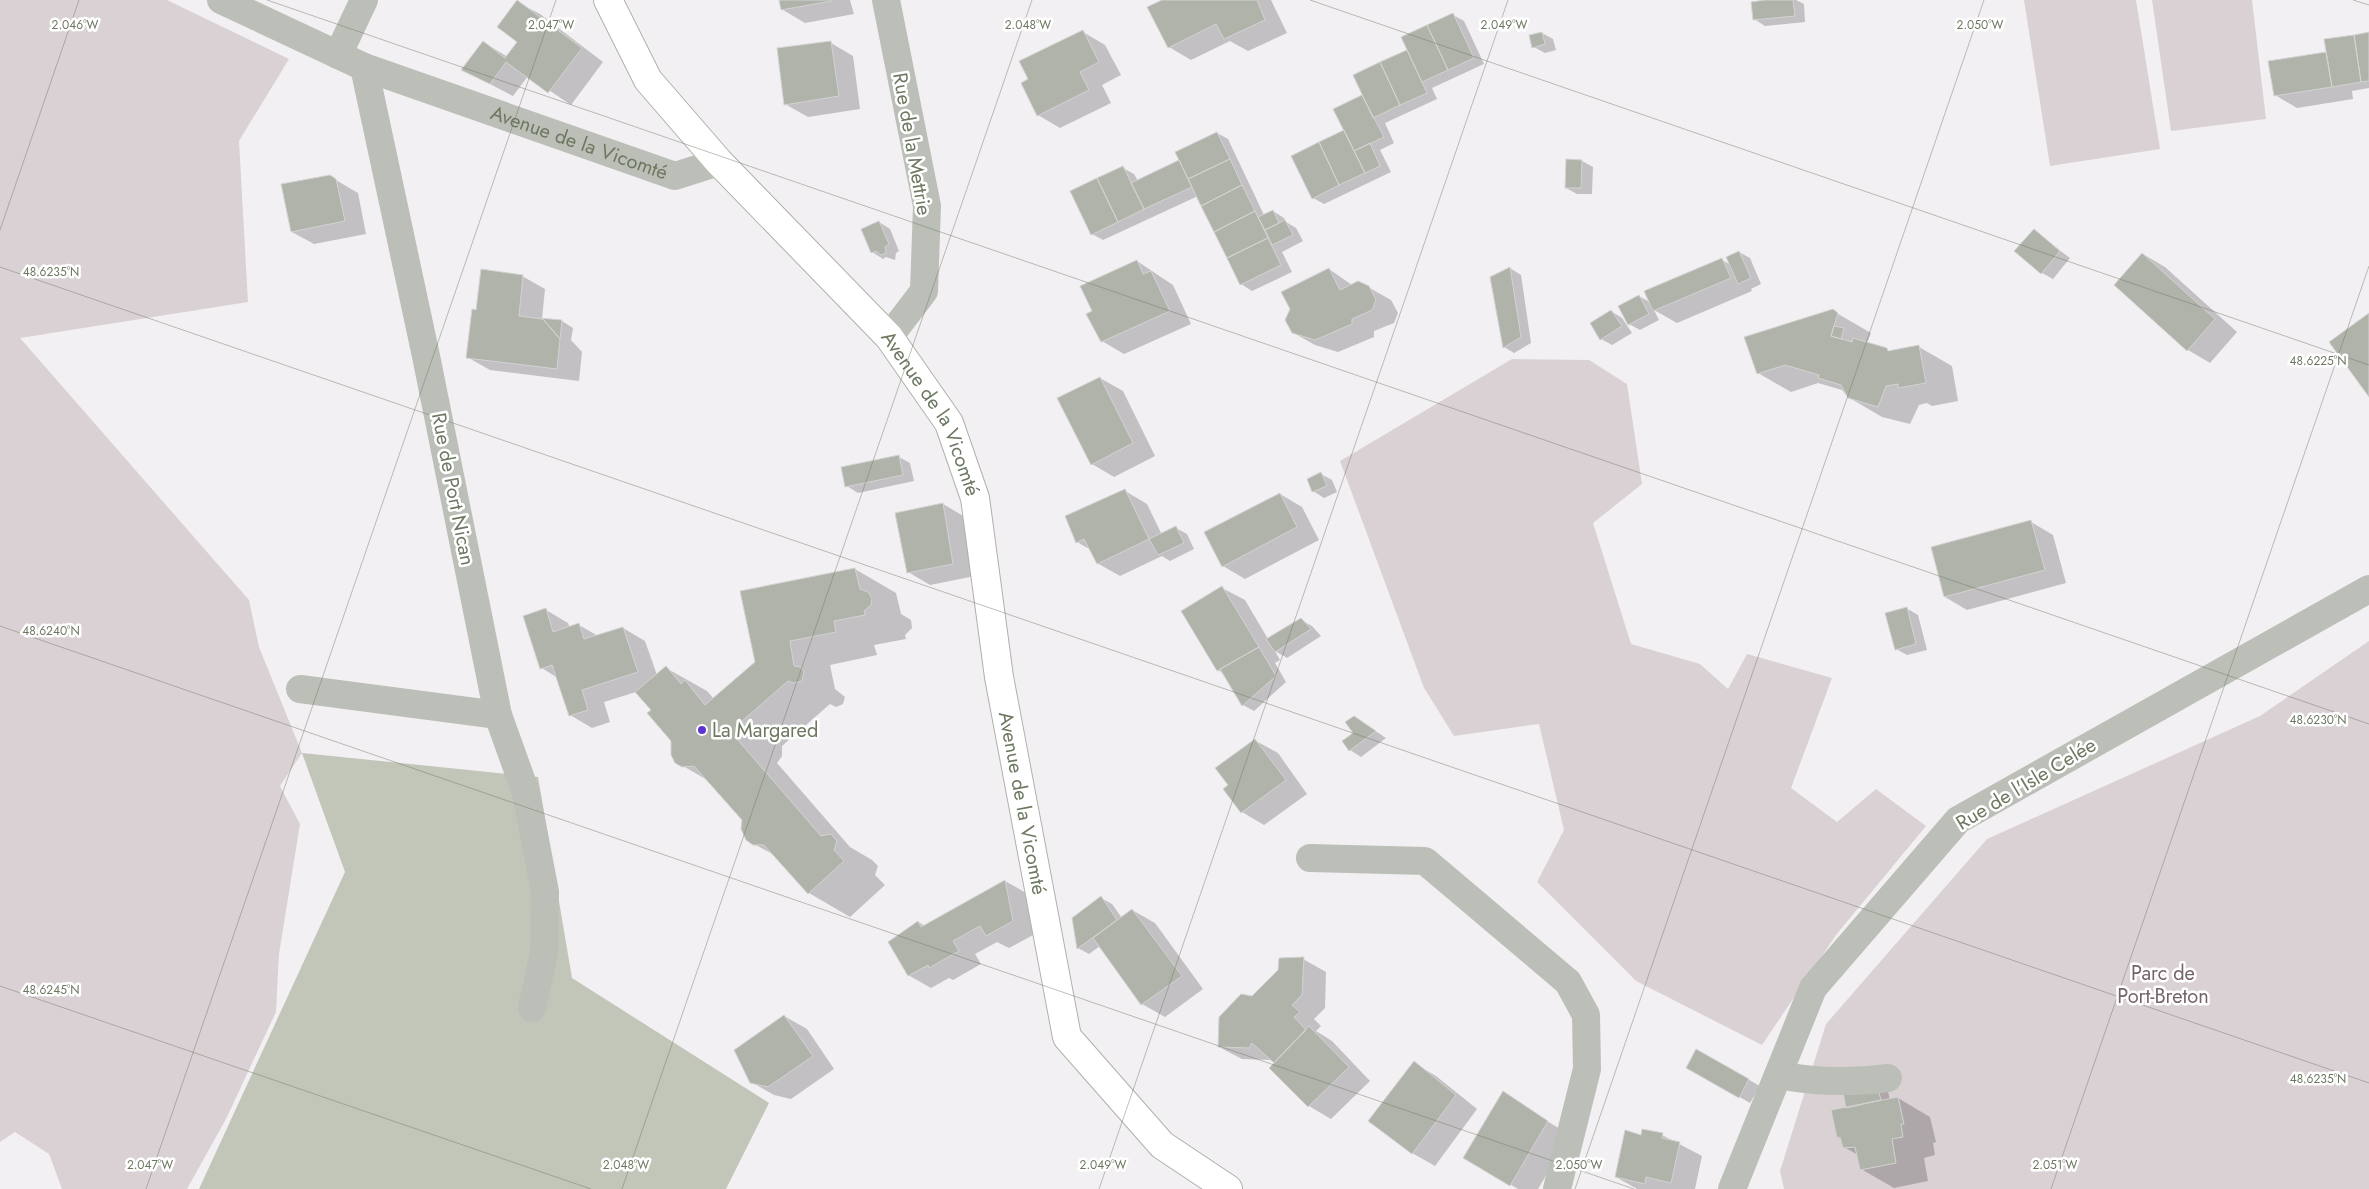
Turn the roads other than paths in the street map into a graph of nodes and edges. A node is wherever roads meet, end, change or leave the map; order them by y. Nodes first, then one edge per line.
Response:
1 (221, 0) edge
2 (364, 0) edge
3 (608, 0) edge
4 (886, 0) edge
5 (338, 55) junction
6 (364, 67) junction
7 (719, 162) junction
8 (890, 337) junction
9 (2369, 589) edge
10 (300, 689) dead end
11 (498, 715) junction
12 (1310, 858) dead end
13 (532, 1008) dead end
14 (1778, 1076) junction
15 (1888, 1078) dead end
16 (1228, 1189) edge
17 (1557, 1189) edge
18 (1732, 1189) edge

1 - 5 street, Avenue de la Vicomté
2 - 5 street
3 - 7 main road
4 - 8 street, Rue de la Mettrie
5 - 6 street, Avenue de la Vicomté
6 - 7 street, Avenue de la Vicomté
6 - 11 street, Rue de Port Nican
7 - 8 main road, Avenue de la Vicomté
8 - 16 main road, Avenue de la Vicomté
9 - 14 street, Rue de l'Isle Celée
10 - 11 street
11 - 13 street, Rue de Port Nican
12 - 17 street
14 - 15 street
14 - 18 street, Rue de l'Isle Celée

